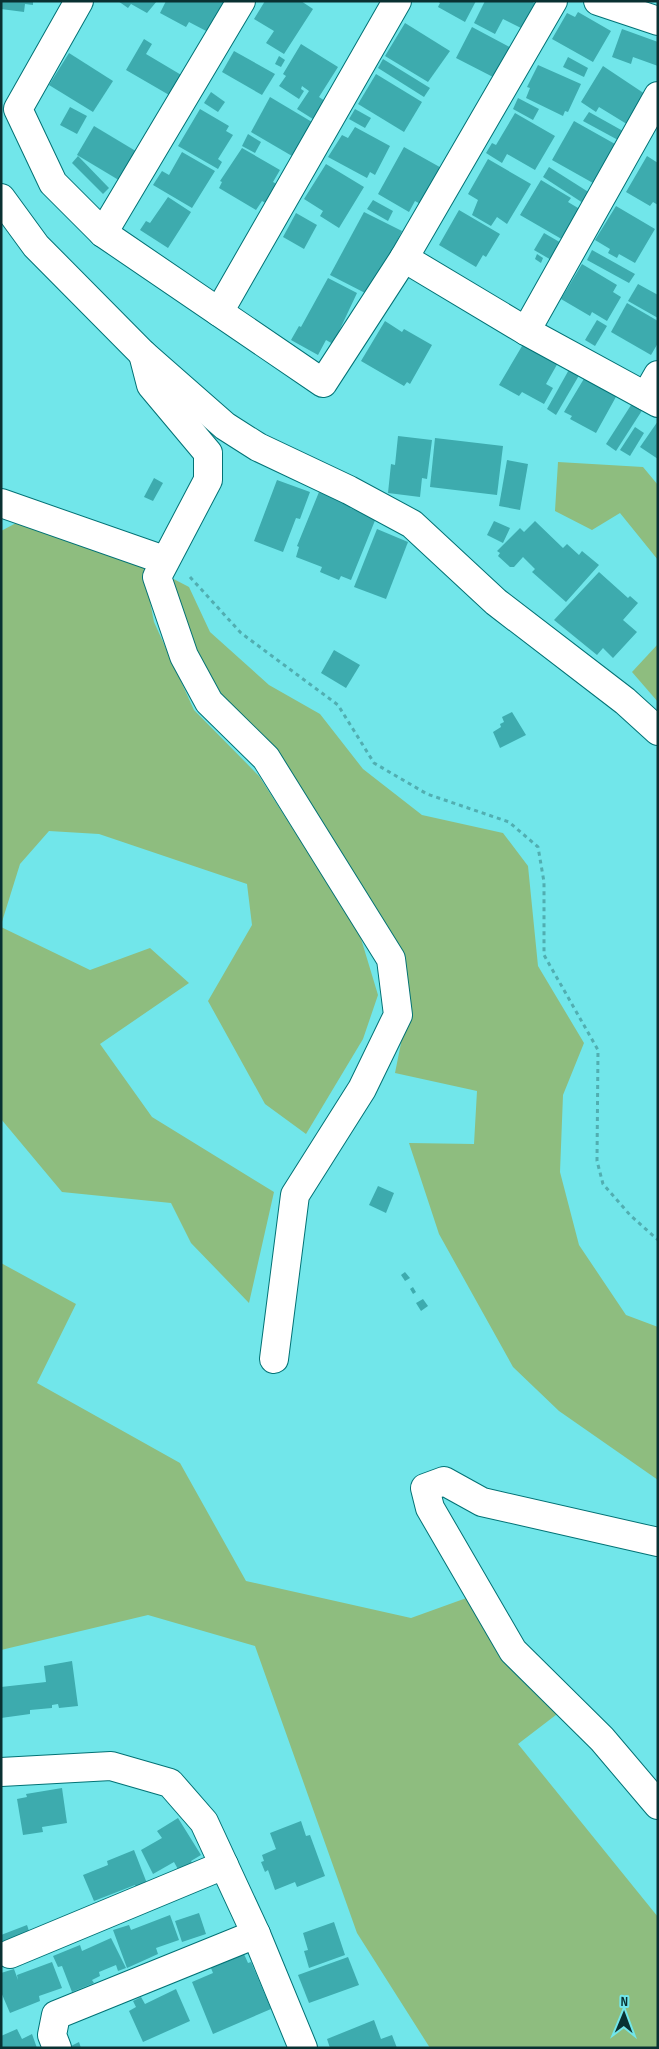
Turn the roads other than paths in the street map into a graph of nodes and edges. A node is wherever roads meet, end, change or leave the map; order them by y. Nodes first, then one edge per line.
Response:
1 (80, 1) edge
2 (241, 1) edge
3 (397, 1) edge
4 (553, 1) edge
5 (598, 1) edge
6 (658, 21) edge
7 (658, 96) edge
8 (1, 198) edge
9 (103, 233) junction
10 (404, 258) junction
11 (219, 312) junction
12 (526, 331) junction
13 (143, 354) junction
14 (654, 392) edge
15 (1, 503) edge
16 (164, 560) junction
17 (658, 730) edge
18 (274, 1359) dead end
19 (658, 1542) edge
20 (1, 1772) edge
21 (658, 1805) edge
22 (224, 1865) junction
23 (256, 1934) junction
24 (10, 1954) dead end
25 (57, 2048) edge
26 (303, 2048) edge

1 - 9 street
2 - 9 street
3 - 11 street
4 - 10 street
5 - 6 street
7 - 12 street
8 - 13 street
9 - 11 street
10 - 11 street
10 - 12 street
12 - 14 street
13 - 16 street
13 - 17 street
15 - 16 street
16 - 18 street
19 - 21 street
20 - 22 street
22 - 23 street
22 - 24 street
23 - 25 street
23 - 26 street

